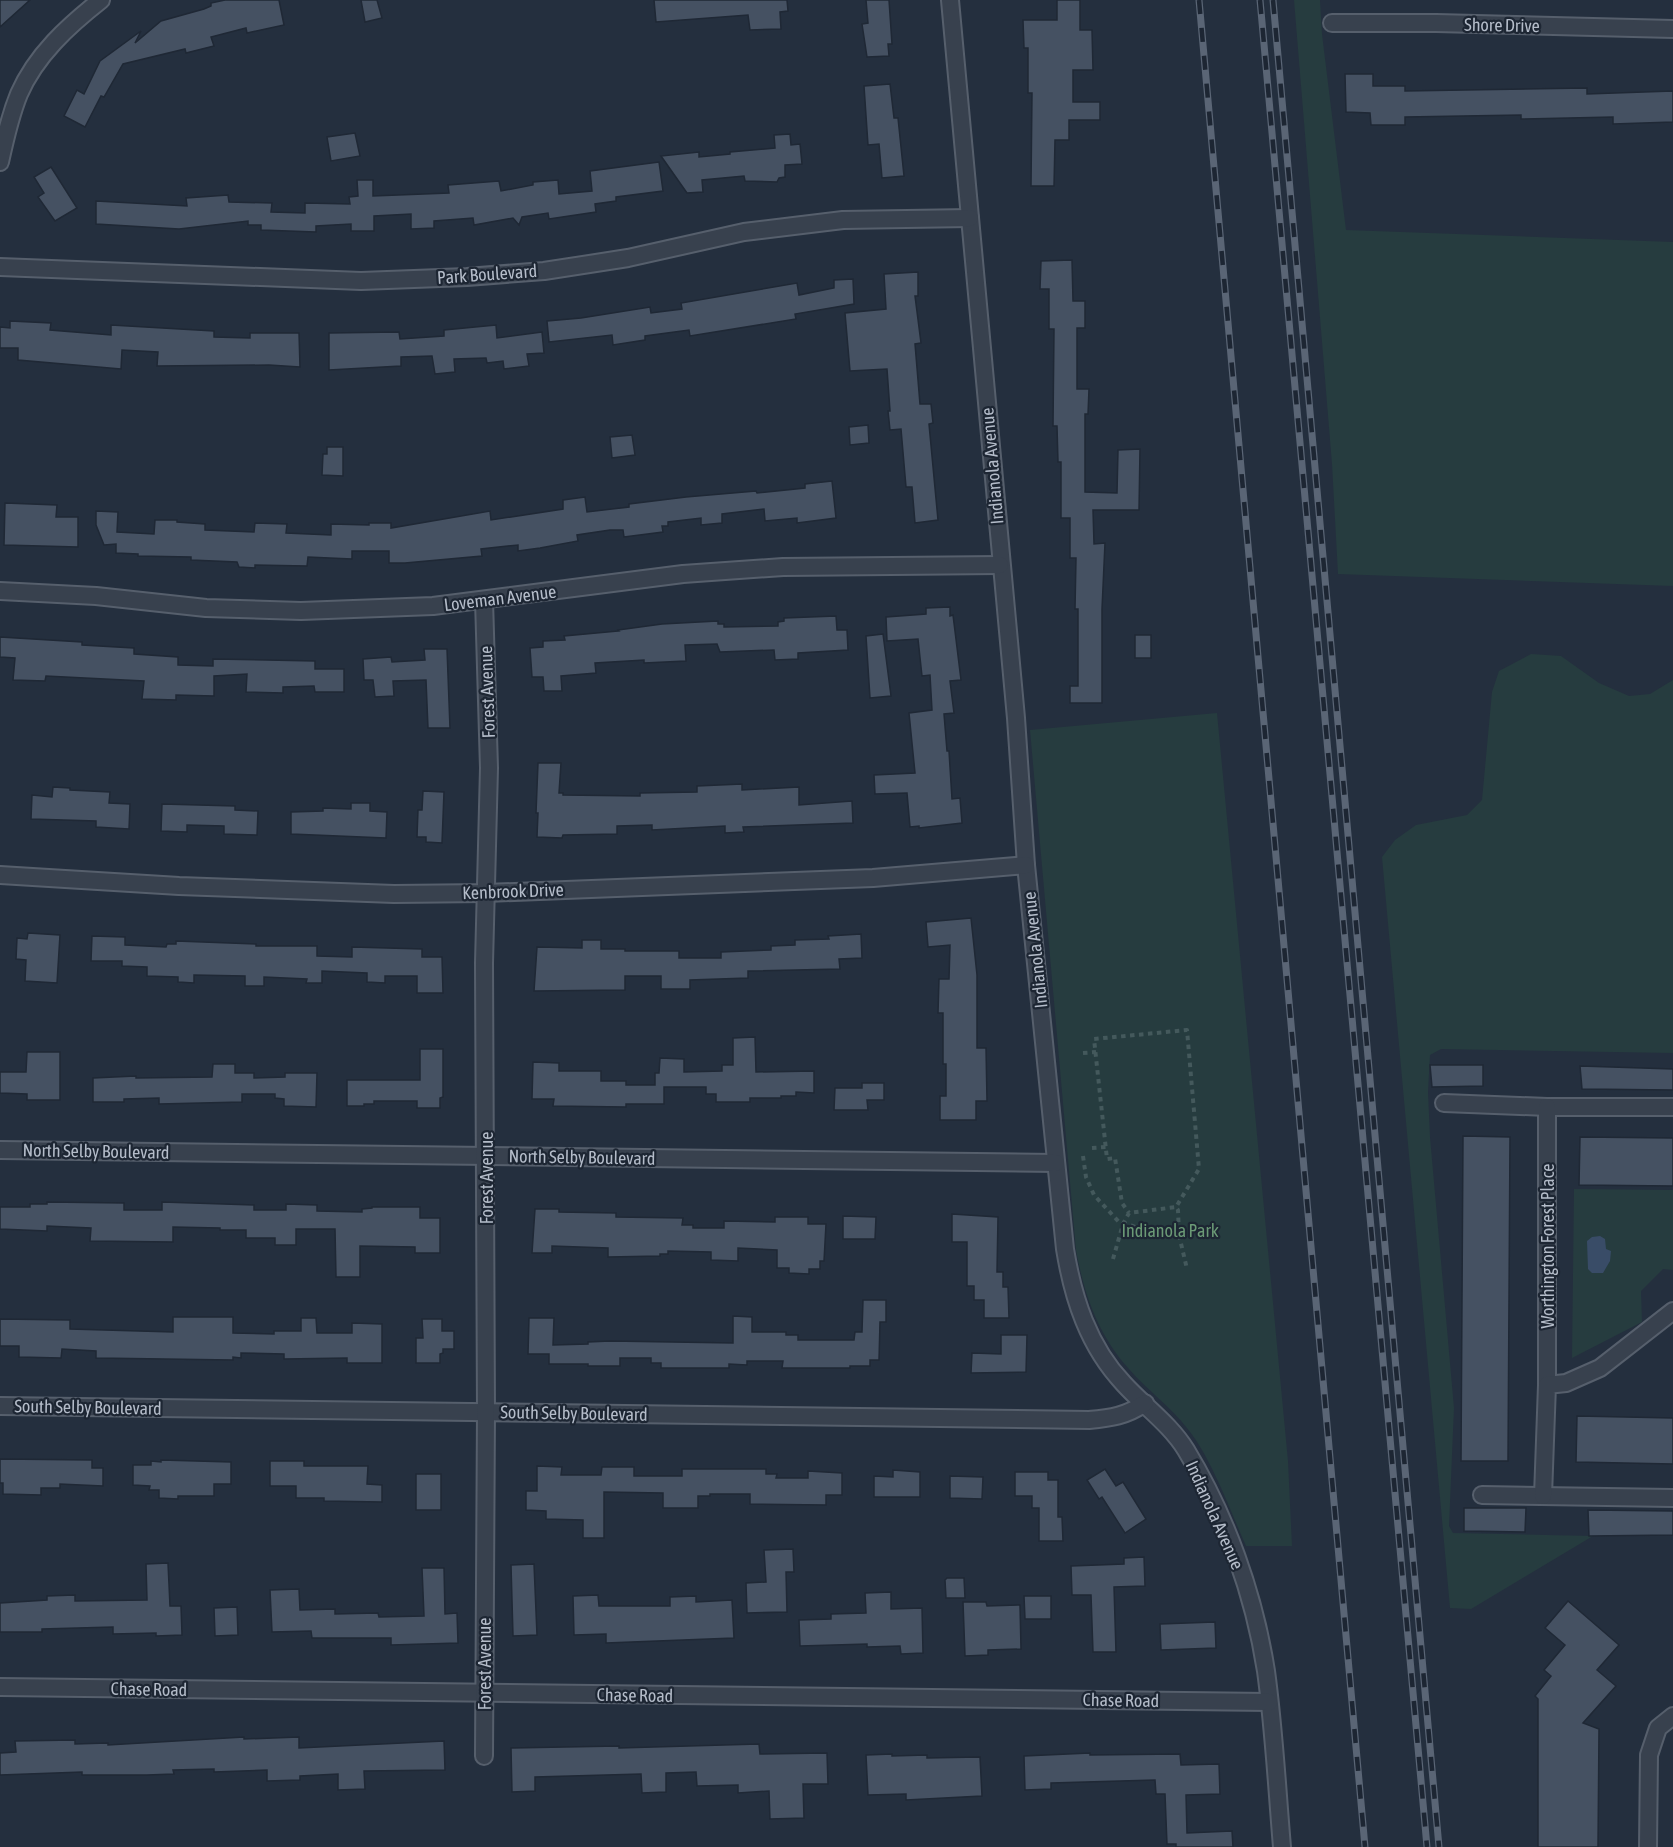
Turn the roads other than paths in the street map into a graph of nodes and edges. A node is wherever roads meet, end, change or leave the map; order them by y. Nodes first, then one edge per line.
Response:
1 (101, 0) edge
2 (950, 0) edge
3 (1332, 23) dead end
4 (1673, 29) edge
5 (0, 162) edge
6 (970, 218) junction
7 (0, 267) edge
8 (1000, 565) junction
9 (0, 591) edge
10 (484, 600) junction
11 (1026, 865) junction
12 (0, 875) edge
13 (486, 892) junction
14 (1444, 1103) dead end
15 (1547, 1107) junction
16 (1673, 1107) edge
17 (0, 1150) edge
18 (486, 1156) junction
19 (1056, 1163) junction
20 (1673, 1311) edge
21 (1547, 1385) junction
22 (1145, 1403) junction
23 (0, 1406) edge
24 (486, 1412) junction
25 (1482, 1495) dead end
26 (1543, 1496) junction
27 (1673, 1498) edge
28 (0, 1687) edge
29 (484, 1694) junction
30 (1269, 1702) junction
31 (1673, 1716) edge
32 (484, 1756) dead end
33 (1282, 1847) edge
34 (1648, 1847) edge

1 - 5 street
2 - 6 street, Indianola Avenue
3 - 4 street, Shore Drive
6 - 7 street, Park Boulevard
6 - 8 street, Indianola Avenue
8 - 10 street, Loveman Avenue
8 - 11 street, Indianola Avenue
9 - 10 street, Loveman Avenue
10 - 13 street, Forest Avenue
11 - 13 street, Kenbrook Drive
11 - 19 street, Indianola Avenue
12 - 13 street, Kenbrook Drive
13 - 18 street, Forest Avenue
14 - 15 street
15 - 16 street
15 - 21 street, Worthington Forest Place
17 - 18 street, North Selby Boulevard
18 - 19 street, North Selby Boulevard
18 - 24 street, Forest Avenue
19 - 22 street, Indianola Avenue
20 - 21 street
21 - 26 street, Worthington Forest Place
22 - 24 street, South Selby Boulevard
22 - 30 street, Indianola Avenue
23 - 24 street, South Selby Boulevard
24 - 29 street, Forest Avenue
25 - 26 street
26 - 27 street
28 - 29 street, Chase Road
29 - 30 street, Chase Road
29 - 32 street, Forest Avenue
30 - 33 street, Indianola Avenue
31 - 34 street

